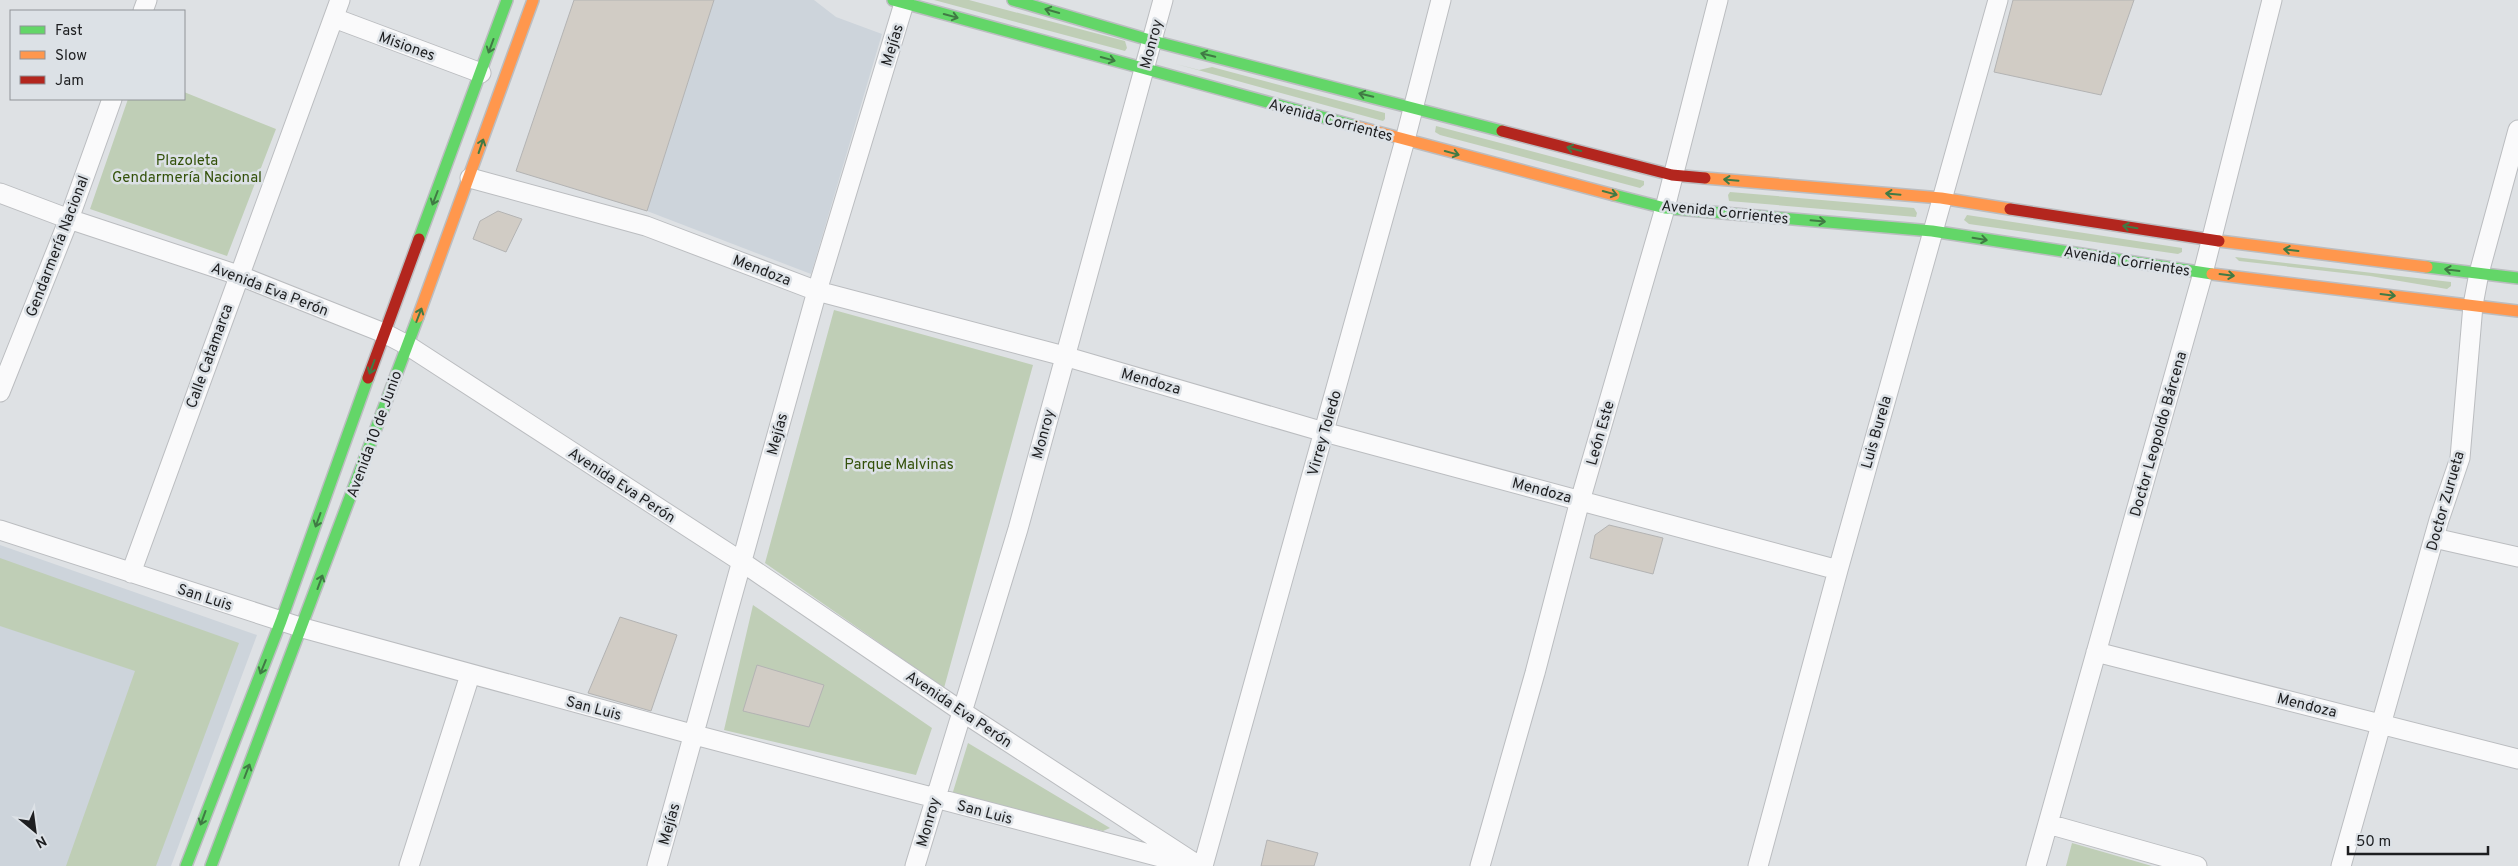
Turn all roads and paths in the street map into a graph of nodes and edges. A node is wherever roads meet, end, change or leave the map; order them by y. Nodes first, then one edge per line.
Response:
1 (340, 0) edge
2 (508, 0) edge
3 (533, 0) edge
4 (1013, 0) edge
5 (1163, 0) edge
6 (1441, 0) edge
7 (1718, 0) edge
8 (1998, 0) edge
9 (2272, 0) edge
10 (901, 1) edge
11 (334, 18) junction
12 (1153, 41) junction
13 (1145, 69) junction
14 (481, 73) junction
15 (112, 100) edge
16 (1413, 107) junction
17 (2518, 130) edge
18 (1405, 140) junction
19 (1672, 175) junction
20 (470, 178) junction
21 (0, 193) edge
22 (1941, 198) junction
23 (1665, 208) junction
24 (69, 219) junction
25 (1932, 231) junction
26 (2210, 240) junction
27 (2203, 272) junction
28 (2479, 274) junction
29 (238, 275) junction
30 (2518, 278) edge
31 (817, 291) junction
32 (2474, 305) junction
33 (2518, 311) edge
34 (384, 333) junction
35 (407, 346) junction
36 (1064, 356) junction
37 (5, 366) edge
38 (0, 392) edge
39 (1324, 432) junction
40 (1581, 501) junction
41 (0, 530) edge
42 (2434, 538) junction
43 (2518, 557) edge
44 (742, 562) junction
45 (1838, 570) junction
46 (131, 573) junction
47 (281, 621) junction
48 (303, 628) junction
49 (2096, 652) junction
50 (470, 675) junction
51 (961, 711) junction
52 (2381, 724) junction
53 (695, 735) junction
54 (2518, 759) edge
55 (934, 799) junction
56 (2048, 824) junction
57 (186, 866) edge
58 (211, 866) edge
59 (409, 866) edge
60 (657, 866) edge
61 (915, 866) edge
62 (1194, 866) edge
63 (1199, 866) edge
64 (1203, 866) edge
65 (1480, 866) edge
66 (1758, 866) edge
67 (2036, 866) edge
68 (2197, 866) edge
69 (2341, 866) edge

1 - 11 street, Calle Catamarca
2 -> 14 street, Avenida 10 de Junio
20 -> 3 street, Avenida 10 de Junio
12 -> 4 street, Avenida Corrientes
5 - 12 street, Monroy
6 - 16 street, Virrey Toledo
7 - 19 street, León Este
8 - 22 street, Luis Burela
9 - 26 street, Doctor Leopoldo Bárcena
10 -> 13 street, Avenida Corrientes
10 - 31 street, Mejías
11 - 14 street, Misiones
11 - 29 street, Calle Catamarca
12 - 13 street, Monroy
16 -> 12 street, Avenida Corrientes
13 - 18 street, Avenida Corrientes
13 - 36 street, Monroy
14 -> 34 street, Avenida 10 de Junio
15 - 24 street, Gendarmería Nacional
16 - 18 street, Virrey Toledo
19 -> 16 street, Avenida Corrientes
17 - 28 street, Doctor Zurueta
18 -> 23 street, Avenida Corrientes
18 - 39 street, Virrey Toledo
22 -> 19 street, Avenida Corrientes
19 - 23 street, León Este
20 - 31 street, Mendoza
35 -> 20 street, Avenida 10 de Junio
21 - 24 street, Avenida Eva Perón
22 - 25 street, Luis Burela
26 -> 22 street, Avenida Corrientes
23 -> 25 street, Avenida Corrientes
23 - 40 street, León Este
24 - 29 street, Avenida Eva Perón
24 - 37 street, Gendarmería Nacional
25 -> 27 street, Avenida Corrientes
25 - 45 street, Luis Burela
26 - 27 street, Doctor Leopoldo Bárcena
28 -> 26 street, Avenida Corrientes
27 -> 32 street, Avenida Corrientes
27 - 49 street, Doctor Leopoldo Bárcena
28 - 30 street, Avenida Corrientes
28 - 32 street, Doctor Zurueta
29 - 34 street, Avenida Eva Perón
29 - 46 street, Calle Catamarca
31 - 36 street, Mendoza
31 - 44 street, Mejías
32 - 33 street, Avenida Corrientes
32 - 42 street, Doctor Zurueta
34 - 35 street, Avenida Eva Perón
34 -> 47 street, Avenida 10 de Junio
35 - 44 street, Avenida Eva Perón
48 -> 35 street, Avenida 10 de Junio
36 - 39 street, Mendoza
36 - 51 street, Monroy
37 - 38 street, Gendarmería Nacional
39 - 40 street, Mendoza
39 - 64 street, Virrey Toledo
40 - 45 street, Mendoza
40 - 65 street, León Este
41 - 46 street, San Luis
42 - 43 street
42 - 52 street, Doctor Zurueta
44 - 51 street, Avenida Eva Perón
44 - 53 street, Mejías
45 - 66 street, Luis Burela
46 - 47 street, San Luis
47 - 48 street, San Luis
47 -> 57 street, Avenida 10 de Junio
48 - 50 street, San Luis
58 -> 48 street, Avenida 10 de Junio
49 - 52 street, Mendoza
49 - 56 street, Doctor Leopoldo Bárcena
50 - 53 street, San Luis
50 - 59 street
51 - 55 street, Monroy
51 - 63 street, Avenida Eva Perón
52 - 54 street, Mendoza
52 - 69 street, Doctor Zurueta
53 - 55 street, San Luis
53 - 60 street, Mejías
55 - 61 street, Monroy
55 - 62 street, San Luis
56 - 67 street, Doctor Leopoldo Bárcena
56 - 68 street

